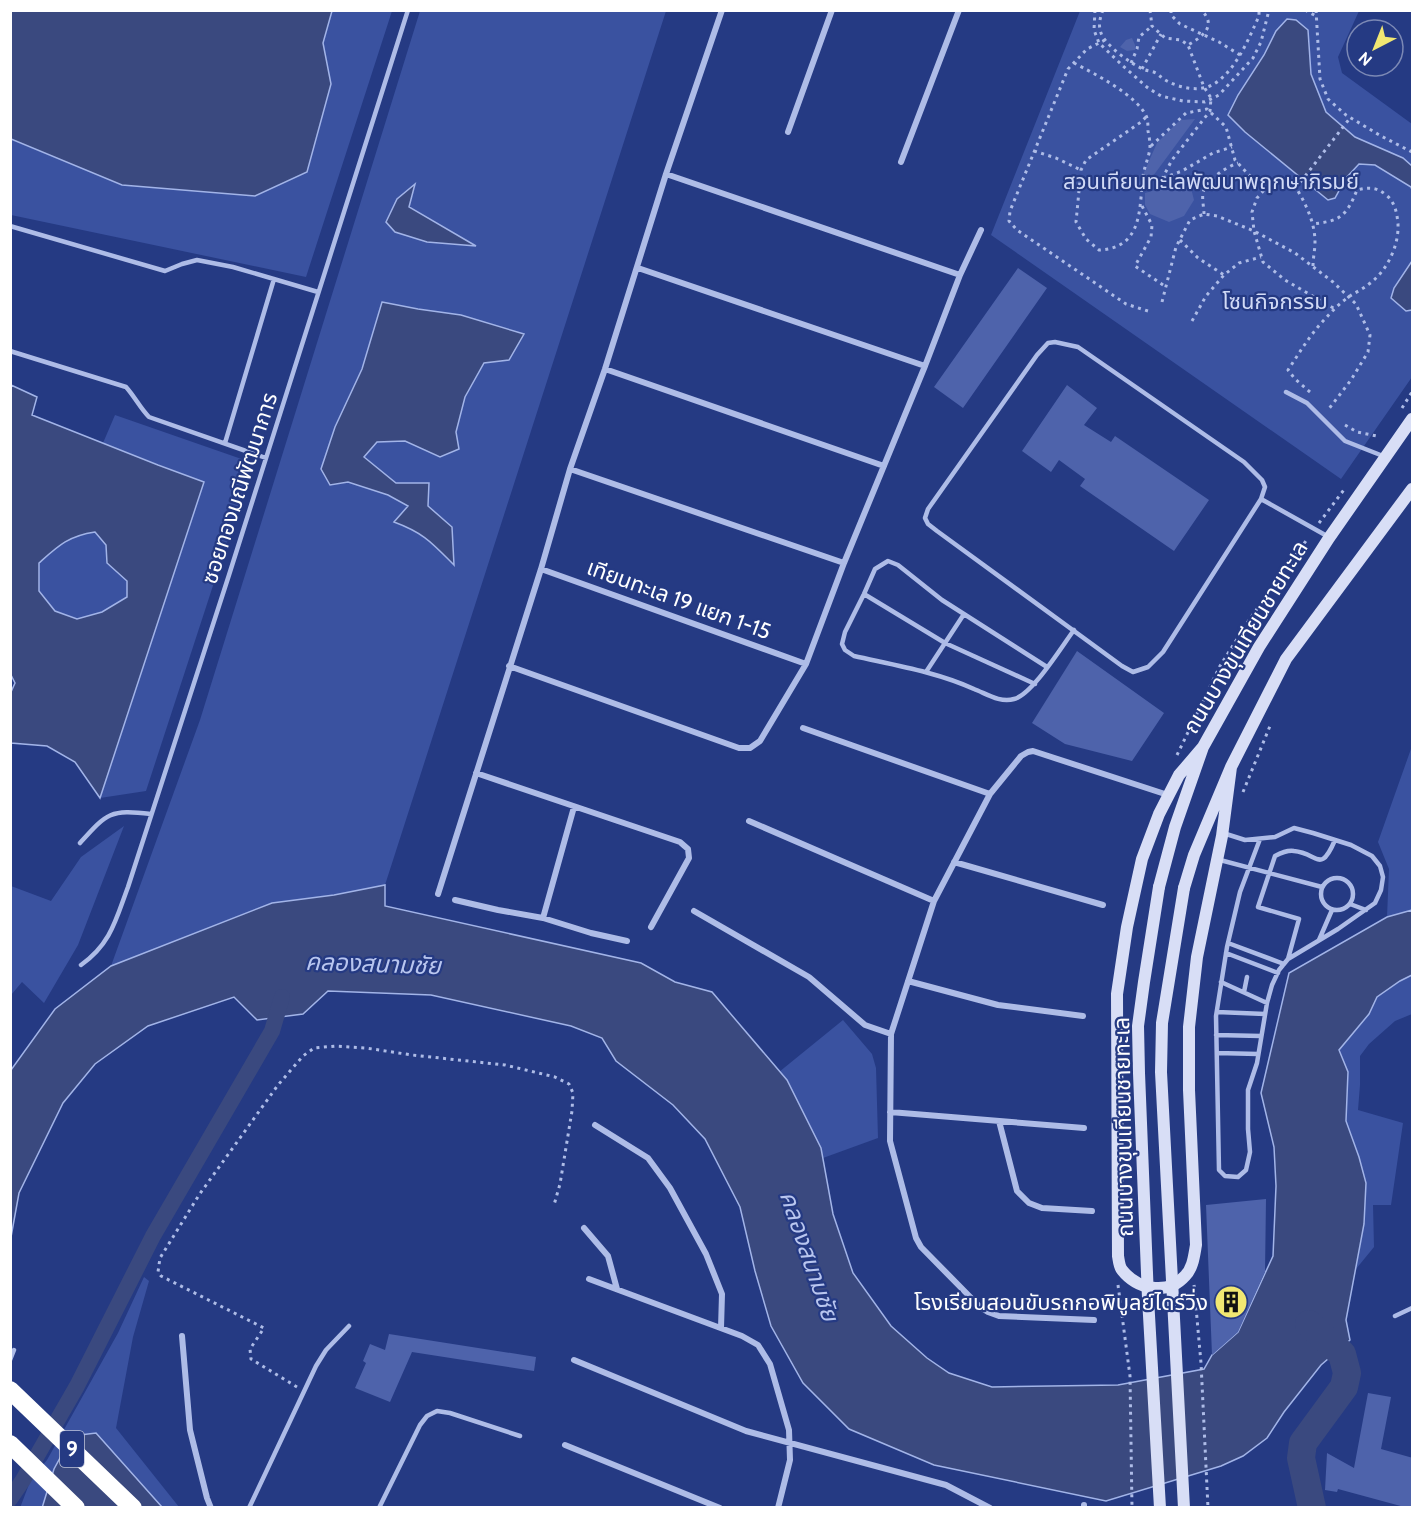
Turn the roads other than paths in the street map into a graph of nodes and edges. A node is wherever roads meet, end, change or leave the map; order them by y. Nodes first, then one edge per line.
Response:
1 (408, 10) edge
2 (722, 10) edge
3 (832, 10) edge
4 (958, 10) edge
5 (788, 132) dead end
6 (901, 162) dead end
7 (666, 174) junction
8 (10, 226) edge
9 (981, 230) dead end
10 (638, 268) junction
11 (960, 275) junction
12 (274, 279) junction
13 (318, 292) junction
14 (10, 351) edge
15 (925, 366) junction
16 (605, 369) junction
17 (1286, 392) dead end
18 (1413, 419) edge
19 (225, 443) junction
20 (1386, 457) junction
21 (266, 458) junction
22 (884, 466) junction
23 (570, 470) junction
24 (1413, 489) edge
25 (1261, 499) junction
26 (1329, 538) junction
27 (844, 563) junction
28 (540, 569) junction
29 (864, 594) junction
30 (964, 614) junction
31 (1074, 630) junction
32 (945, 643) junction
33 (806, 664) junction
34 (509, 666) junction
35 (1047, 667) junction
36 (927, 672) junction
37 (1035, 684) junction
38 (803, 728) dead end
39 (1203, 747) junction
40 (1231, 767) junction
41 (476, 774) junction
42 (990, 794) junction
43 (1169, 795) junction
44 (574, 807) junction
45 (151, 814) junction
46 (748, 821) dead end
47 (1223, 833) junction
48 (1260, 839) junction
49 (1335, 840) junction
50 (80, 843) dead end
51 (1218, 860) junction
52 (954, 862) junction
53 (1250, 867) junction
54 (1269, 872) junction
55 (1322, 887) junction
56 (438, 894) dead end
57 (455, 900) dead end
58 (934, 901) junction
59 (1103, 904) dead end
60 (1350, 904) junction
61 (1332, 910) junction
62 (1366, 910) junction
63 (694, 911) dead end
64 (543, 918) junction
65 (651, 927) dead end
66 (1319, 940) junction
67 (627, 941) dead end
68 (1228, 944) junction
69 (1226, 954) junction
70 (1288, 959) junction
71 (1284, 964) junction
72 (81, 965) dead end
73 (1278, 973) junction
74 (1247, 977) dead end
75 (908, 981) junction
76 (1221, 982) junction
77 (1244, 992) junction
78 (1267, 1003) junction
79 (1217, 1012) junction
80 (1265, 1014) junction
81 (1083, 1016) dead end
82 (891, 1034) junction
83 (1216, 1035) junction
84 (1262, 1036) junction
85 (1216, 1053) junction
86 (1258, 1054) junction
87 (890, 1112) junction
88 (999, 1121) junction
89 (596, 1125) dead end
90 (1084, 1128) dead end
91 (1092, 1211) dead end
92 (584, 1228) dead end
93 (589, 1279) dead end
94 (617, 1289) junction
95 (1413, 1308) edge
96 (1395, 1316) dead end
97 (1094, 1320) dead end
98 (349, 1326) dead end
99 (721, 1328) junction
100 (182, 1336) dead end
101 (14, 1350) dead end
102 (10, 1360) edge
103 (574, 1360) dead end
104 (10, 1390) edge
105 (520, 1436) dead end
106 (789, 1443) junction
107 (10, 1444) edge
108 (564, 1445) dead end
109 (975, 1504) edge
110 (76, 1508) edge
111 (133, 1508) edge
112 (211, 1508) edge
113 (249, 1508) edge
114 (380, 1508) edge
115 (720, 1508) edge
116 (778, 1508) edge
117 (990, 1508) edge
118 (1160, 1508) edge
119 (1184, 1508) edge

1 - 13 lane, ซอยทองมณีพัฒนาการ
2 - 7 street
3 - 5 street
4 - 6 street
7 - 10 street
7 - 11 street
8 - 12 lane
9 - 11 street
10 - 15 street
10 - 16 street
11 - 15 street
12 - 13 lane
12 - 19 lane
13 - 21 lane, ซอยทองมณีพัฒนาการ
14 - 19 lane
15 - 22 street
16 - 22 street
16 - 23 street
17 - 20 lane
18 - 20 main road, ถนนบางขุนเทียนชายทะเล
19 - 21 lane
20 - 26 main road, ถนนบางขุนเทียนชายทะเล
21 - 45 lane, ซอยทองมณีพัฒนาการ
22 - 27 street
23 - 27 street
23 - 28 street
24 - 40 main road, ถนนบางขุนเทียนชายทะเล
25 - 26 lane
25 - 31 lane
25 - 31 lane
26 - 39 main road, ถนนบางขุนเทียนชายทะเล
27 - 33 street
28 - 33 street, เทียนทะเล 19 แยก 1-15
28 - 34 street
29 - 30 lane
29 - 32 lane
29 - 36 lane
30 - 32 lane
30 - 35 lane
31 - 35 lane
32 - 36 lane
32 - 37 lane
33 - 34 street
34 - 41 street
35 - 37 lane
36 - 37 lane
38 - 42 street
39 - 43 main road
39 - 118 main road, ถนนบางขุนเทียนชายทะเล, bridge
40 - 47 main road
40 - 119 main road, ถนนบางขุนเทียนชายทะเล, bridge
41 - 44 street
41 - 56 street
42 - 43 street
42 - 52 street
43 - 51 main road
44 - 64 street
44 - 65 street
45 - 50 lane
45 - 72 lane, ซอยทองมณีพัฒนาการ
46 - 58 street
47 - 48 lane
47 - 51 main road
48 - 49 lane
48 - 53 lane
49 - 54 lane
49 - 62 lane
51 - 53 lane
52 - 58 street
52 - 59 street
53 - 54 lane
53 - 68 lane
54 - 55 lane
54 - 70 lane
55 - 60 lane
55 - 61 lane
57 - 64 street
58 - 75 street
60 - 61 lane
60 - 62 lane
61 - 66 lane
62 - 66 lane
63 - 82 street
64 - 67 street
66 - 70 lane
68 - 69 lane
68 - 71 lane
69 - 73 lane
69 - 76 lane
70 - 71 lane
71 - 73 lane
73 - 78 lane
74 - 77 lane
75 - 81 street
75 - 82 street
76 - 77 lane
76 - 79 lane
77 - 78 lane
78 - 80 lane
79 - 80 lane
79 - 83 lane
80 - 84 lane
82 - 87 street
83 - 84 lane
83 - 85 lane
84 - 86 lane
85 - 86 lane
85 - 86 lane
87 - 88 street
87 - 97 street
88 - 90 street
88 - 91 street
89 - 99 street
92 - 94 street
93 - 94 street
94 - 99 street
95 - 96 lane
98 - 113 lane
99 - 106 street
100 - 112 street
101 - 102 lane
103 - 106 street
104 - 111 highway, 9
105 - 114 lane
106 - 109 street
106 - 116 street
107 - 110 highway, 9
108 - 115 street
109 - 117 street

